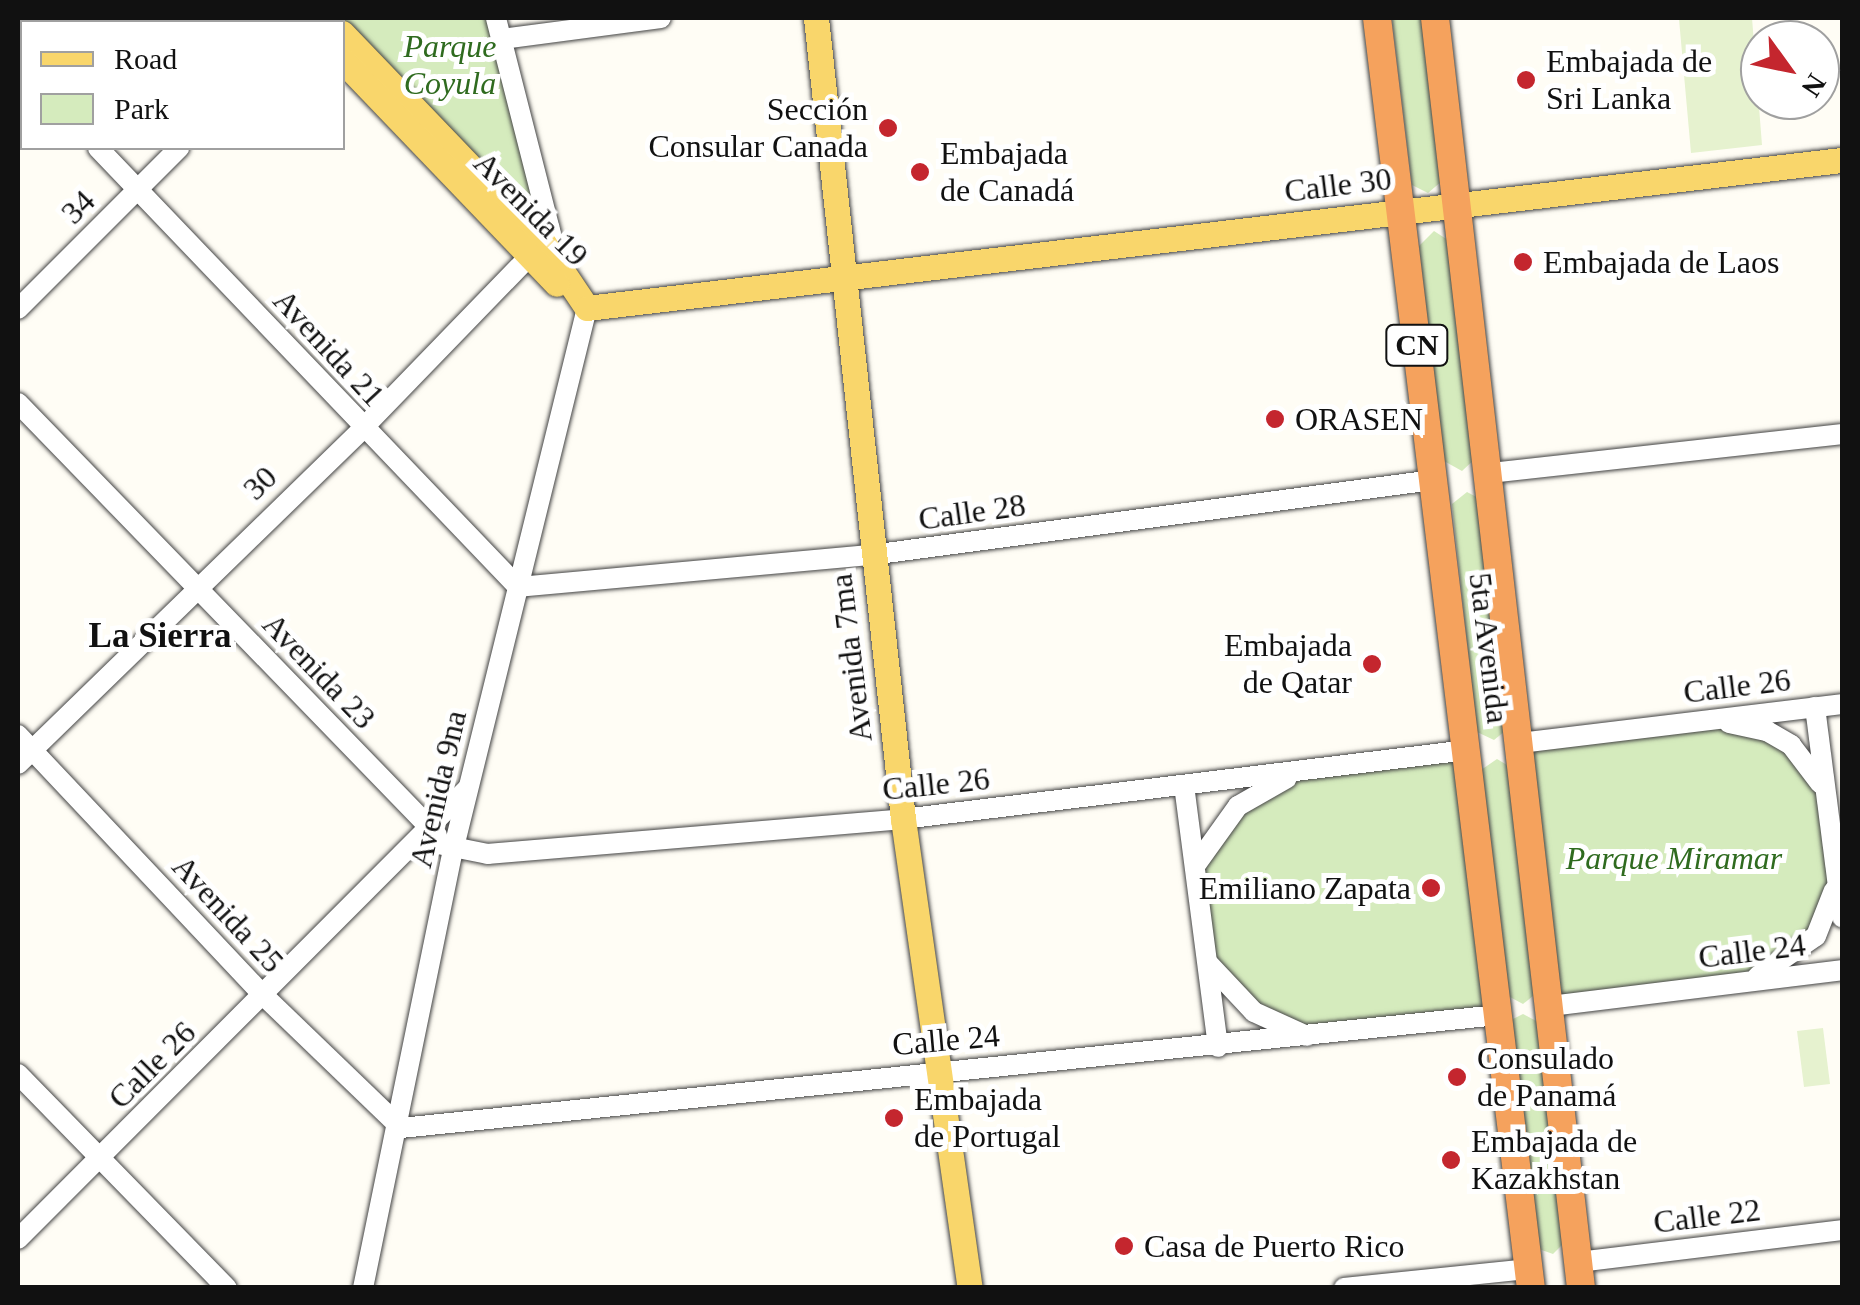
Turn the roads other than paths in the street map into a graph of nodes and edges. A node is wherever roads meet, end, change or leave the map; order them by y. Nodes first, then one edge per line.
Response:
1 (496, 18) edge
2 (662, 18) edge
3 (816, 18) edge
4 (1378, 18) edge
5 (1435, 18) edge
6 (345, 37) edge
7 (502, 40) junction
8 (345, 63) edge
9 (100, 150) edge
10 (177, 150) edge
11 (1842, 160) edge
12 (138, 189) junction
13 (1460, 203) junction
14 (1401, 210) junction
15 (536, 251) junction
16 (842, 280) junction
17 (587, 308) junction
18 (18, 309) edge
19 (18, 403) edge
20 (363, 428) junction
21 (1842, 434) edge
22 (1490, 472) junction
23 (1432, 480) junction
24 (871, 555) junction
25 (518, 587) junction
26 (196, 590) junction
27 (1842, 704) edge
28 (1814, 707) junction
29 (1714, 720) junction
30 (1520, 743) junction
31 (22, 750) edge
32 (1467, 750) junction
33 (1302, 770) junction
34 (1184, 785) junction
35 (468, 788) junction
36 (1828, 798) junction
37 (902, 819) junction
38 (430, 828) junction
39 (412, 846) junction
40 (453, 850) junction
41 (1194, 866) junction
42 (1838, 879) junction
43 (1842, 917) edge
44 (1207, 962) junction
45 (1842, 970) edge
46 (1748, 982) junction
47 (264, 996) junction
48 (1550, 1006) junction
49 (1498, 1015) junction
50 (1313, 1038) junction
51 (1218, 1047) junction
52 (934, 1070) junction
53 (18, 1074) edge
54 (400, 1128) junction
55 (101, 1159) junction
56 (1842, 1230) edge
57 (18, 1239) edge
58 (1580, 1275) edge
59 (1530, 1278) edge
60 (227, 1288) edge
61 (363, 1288) edge
62 (970, 1288) edge
63 (1344, 1288) edge

1 - 7 street
2 - 7 street
3 - 16 main road, Avenida 7ma
4 - 14 highway, 5ta Avenida / CN
5 - 13 highway, 5ta Avenida / CN
6 - 15 main road, Avenida 19
7 - 15 street
8 - 15 main road, Avenida 19
9 - 12 street, Avenida 21
10 - 12 street, 34
11 - 13 main road, Calle 30
12 - 18 street, 34
12 - 20 street, Avenida 21
13 - 14 main road, Calle 30
13 - 22 highway, 5ta Avenida / CN
14 - 16 main road, Calle 30
14 - 23 highway, 5ta Avenida / CN
15 - 17 main road, Avenida 19
15 - 20 street, 30
16 - 17 main road
16 - 24 main road, Avenida 7ma
17 - 25 street, Avenida 9na
19 - 26 street, Avenida 23
20 - 25 street, Avenida 21
20 - 26 street, 30
21 - 22 street
22 - 30 highway, 5ta Avenida / CN
23 - 24 street, Calle 28
23 - 32 highway, 5ta Avenida / CN
24 - 25 street, Calle 28
24 - 37 main road, Avenida 7ma
25 - 35 street, Avenida 9na
26 - 31 street, 30
26 - 38 street, Avenida 23
27 - 28 street, Calle 26
28 - 29 street, Calle 26
28 - 36 street
29 - 30 street, Calle 26
29 - 36 street
30 - 48 highway, 5ta Avenida / CN
31 - 47 street, Avenida 25
32 - 33 street, Calle 26
32 - 49 highway, 5ta Avenida / CN
33 - 34 street, Calle 26
33 - 41 street
34 - 37 street, Calle 26
34 - 41 street
35 - 38 street, Calle 26
35 - 40 street, Avenida 9na
36 - 42 street
37 - 40 street, Calle 26
37 - 52 main road, Avenida 7ma
38 - 39 street, Calle 26
38 - 40 street, Avenida 23
39 - 40 street, Calle 26
39 - 47 street, Calle 26
40 - 54 street, Avenida 9na
41 - 44 street
42 - 43 street
42 - 46 street
44 - 50 street
44 - 51 street
45 - 46 street, Calle 24
46 - 48 street, Calle 24
47 - 54 street, Avenida 25
47 - 55 street, Calle 26
48 - 58 highway, 5ta Avenida / CN
49 - 50 street, Calle 24
49 - 59 highway, 5ta Avenida / CN
50 - 51 street, Calle 24
51 - 52 street, Calle 24
52 - 54 street, Calle 24
52 - 62 main road, Avenida 7ma
53 - 55 street
54 - 61 street, Avenida 9na
55 - 57 street, Calle 26
55 - 60 street
56 - 58 street, Calle 22
59 - 63 street

